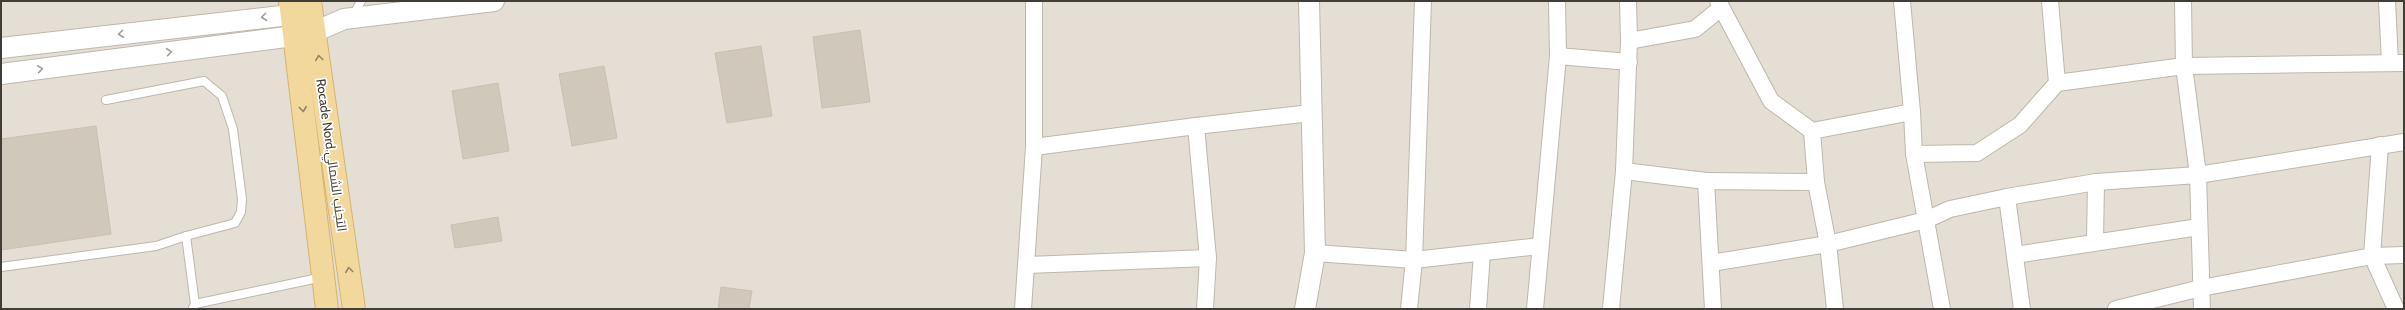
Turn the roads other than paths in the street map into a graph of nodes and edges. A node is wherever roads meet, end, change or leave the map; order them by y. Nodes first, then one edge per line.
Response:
1 (361, 1) edge
2 (494, 1) edge
3 (1034, 1) edge
4 (1308, 1) edge
5 (1423, 1) edge
6 (1558, 1) edge
7 (1628, 1) edge
8 (1902, 1) edge
9 (2050, 1) edge
10 (2183, 1) edge
11 (2387, 1) edge
12 (1720, 5) edge
13 (304, 12) edge
14 (348, 19) junction
15 (294, 36) junction
16 (1628, 40) junction
17 (1, 48) edge
18 (1558, 56) junction
19 (1629, 62) junction
20 (2397, 63) edge
21 (2184, 66) junction
22 (1, 74) edge
23 (2057, 82) junction
24 (106, 100) dead end
25 (1912, 112) junction
26 (1311, 113) junction
27 (1196, 126) junction
28 (1812, 131) junction
29 (2404, 142) edge
30 (2380, 145) junction
31 (1034, 147) junction
32 (1914, 154) junction
33 (1624, 171) junction
34 (2198, 174) junction
35 (1706, 181) junction
36 (1816, 182) junction
37 (2096, 182) junction
38 (2007, 197) junction
39 (1926, 220) junction
40 (2199, 227) junction
41 (186, 236) junction
42 (2095, 241) junction
43 (1828, 244) junction
44 (1540, 246) junction
45 (1315, 253) junction
46 (1482, 253) junction
47 (2015, 255) junction
48 (2404, 255) edge
49 (2372, 256) junction
50 (1208, 258) junction
51 (1414, 260) junction
52 (1711, 263) junction
53 (1027, 265) junction
54 (1, 267) edge
55 (323, 277) junction
56 (2200, 288) junction
57 (194, 307) edge
58 (327, 309) edge
59 (354, 309) edge
60 (1023, 309) edge
61 (1205, 309) edge
62 (1305, 309) edge
63 (1409, 309) edge
64 (1478, 309) edge
65 (1535, 309) edge
66 (1611, 309) edge
67 (1713, 309) edge
68 (1835, 309) edge
69 (1942, 309) edge
70 (2022, 309) edge
71 (2116, 309) edge
72 (2202, 309) edge
73 (2396, 309) edge

1 - 14 lane
2 - 14 street
3 - 31 street
4 - 26 street
5 - 51 street
6 - 18 street
7 - 16 street
8 - 25 street
9 - 23 street
10 - 21 street
11 - 20 street
12 - 16 street
12 - 28 street
13 - 14 street
13 - 15 main road, Rocade Nord,التجنب الشمالي
13 -> 17 street
59 -> 13 main road, Rocade Nord,التجنب الشمالي
22 -> 15 street
15 -> 55 main road, Rocade Nord,التجنب الشمالي
16 - 19 street
18 - 19 street
18 - 44 street
19 - 33 street
20 - 21 street
21 - 23 street
21 - 34 street
23 - 32 street
24 - 41 lane
25 - 28 street
25 - 32 street
26 - 27 street
26 - 45 street
27 - 31 street
27 - 50 street
28 - 36 street
29 - 30 street
30 - 34 street
30 - 49 street
31 - 53 street
32 - 39 street
33 - 35 street
33 - 66 street
34 - 37 street
34 - 40 street
35 - 36 street
35 - 52 street
36 - 43 street
37 - 38 street
37 - 42 street
38 - 39 street
38 - 47 street
39 - 43 street
39 - 69 street
40 - 42 street
40 - 56 street
41 - 54 lane
41 - 57 lane
42 - 47 street
43 - 52 street
43 - 68 street
44 - 46 street
44 - 65 street
45 - 51 street
45 - 62 street
46 - 51 street
46 - 64 street
47 - 70 street
48 - 49 street
49 - 56 street
49 - 73 street
50 - 53 street
50 - 61 street
51 - 63 street
52 - 67 street
53 - 60 street
55 - 57 lane
55 - 58 main road, Rocade Nord,التجنب الشمالي
56 - 71 street
56 - 72 street

